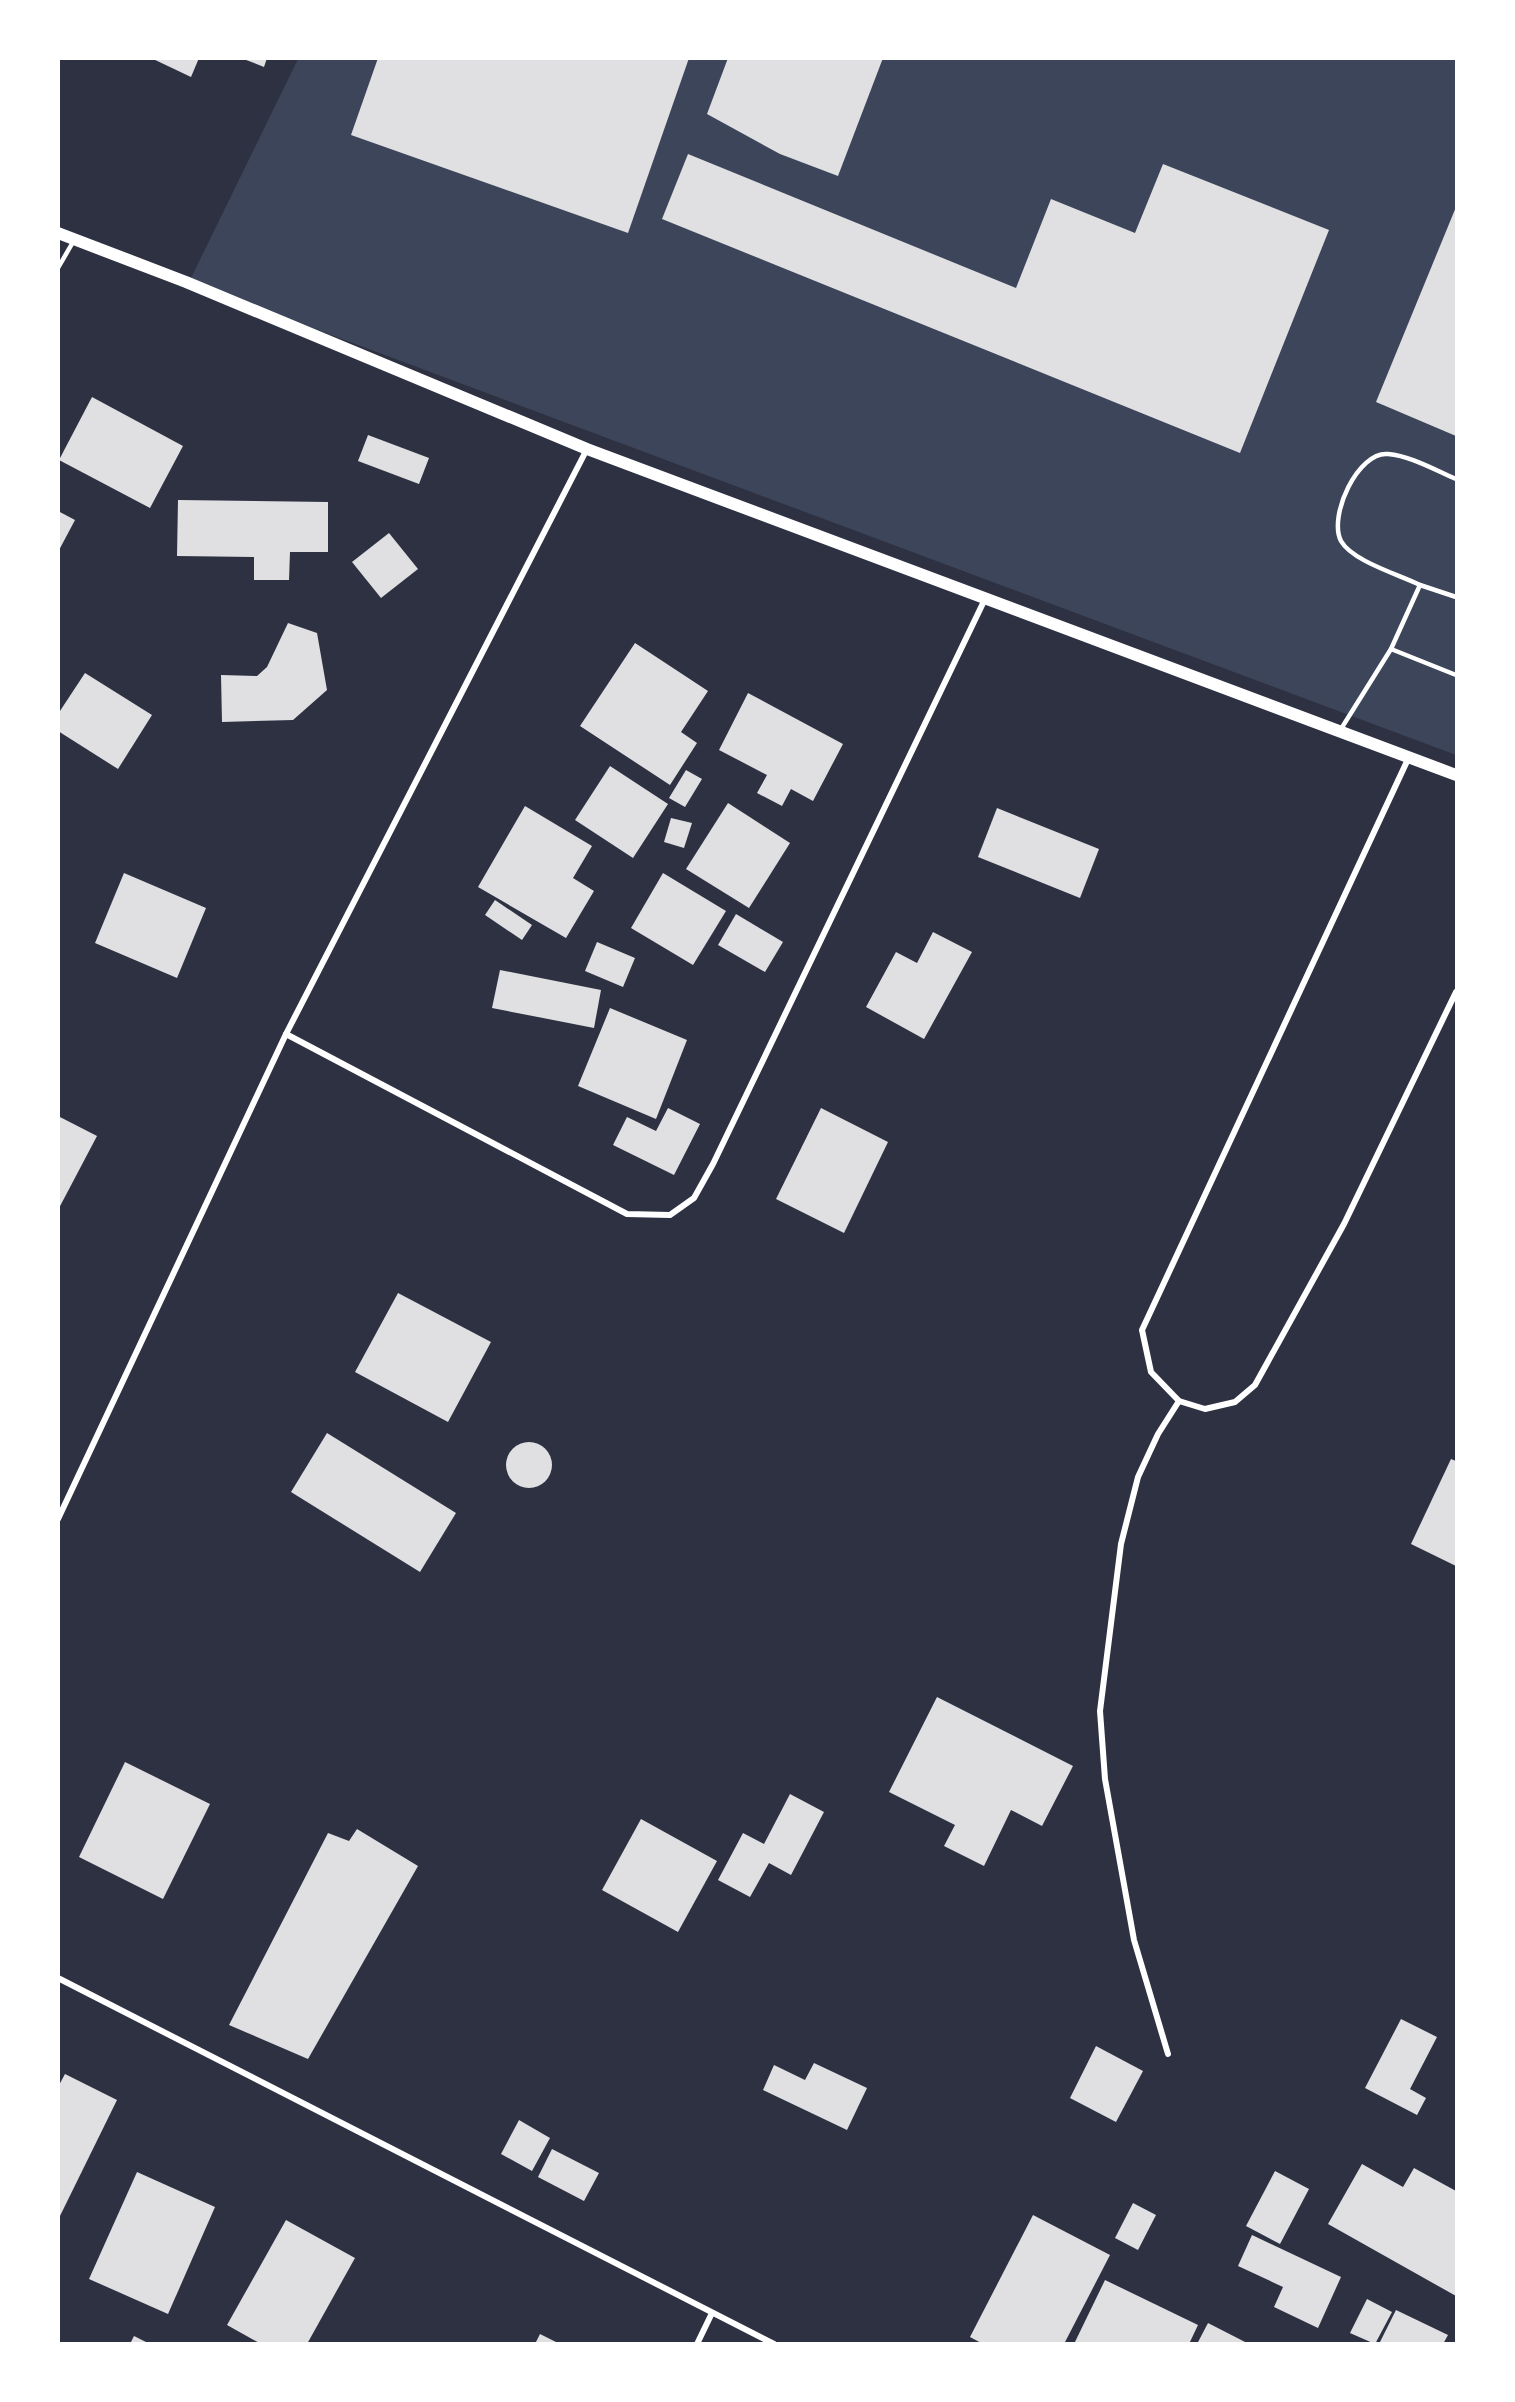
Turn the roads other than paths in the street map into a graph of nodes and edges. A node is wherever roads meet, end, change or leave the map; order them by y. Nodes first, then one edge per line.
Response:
1 (58, 232) edge
2 (74, 239) junction
3 (58, 268) edge
4 (587, 449) junction
5 (1456, 479) edge
6 (1420, 585) junction
7 (1456, 597) edge
8 (985, 598) junction
9 (1391, 649) junction
10 (1456, 675) edge
11 (1340, 731) junction
12 (1409, 757) junction
13 (1456, 775) edge
14 (1456, 992) edge
15 (286, 1034) junction
16 (1179, 1401) junction
17 (58, 1519) edge
18 (58, 1978) edge
19 (1168, 2054) dead end
20 (712, 2313) junction
21 (697, 2343) edge
22 (774, 2343) edge

1 - 2 main road
2 - 3 lane
2 - 4 main road
4 - 8 main road
4 - 15 street
5 - 6 lane
6 - 7 lane
6 - 9 lane
8 - 11 main road
8 - 15 street
9 - 10 lane
9 - 11 lane
11 - 12 main road
12 - 13 main road
12 - 16 street
14 - 16 street
15 - 17 street
16 - 19 street
18 - 20 street
20 - 21 street
20 - 22 street

